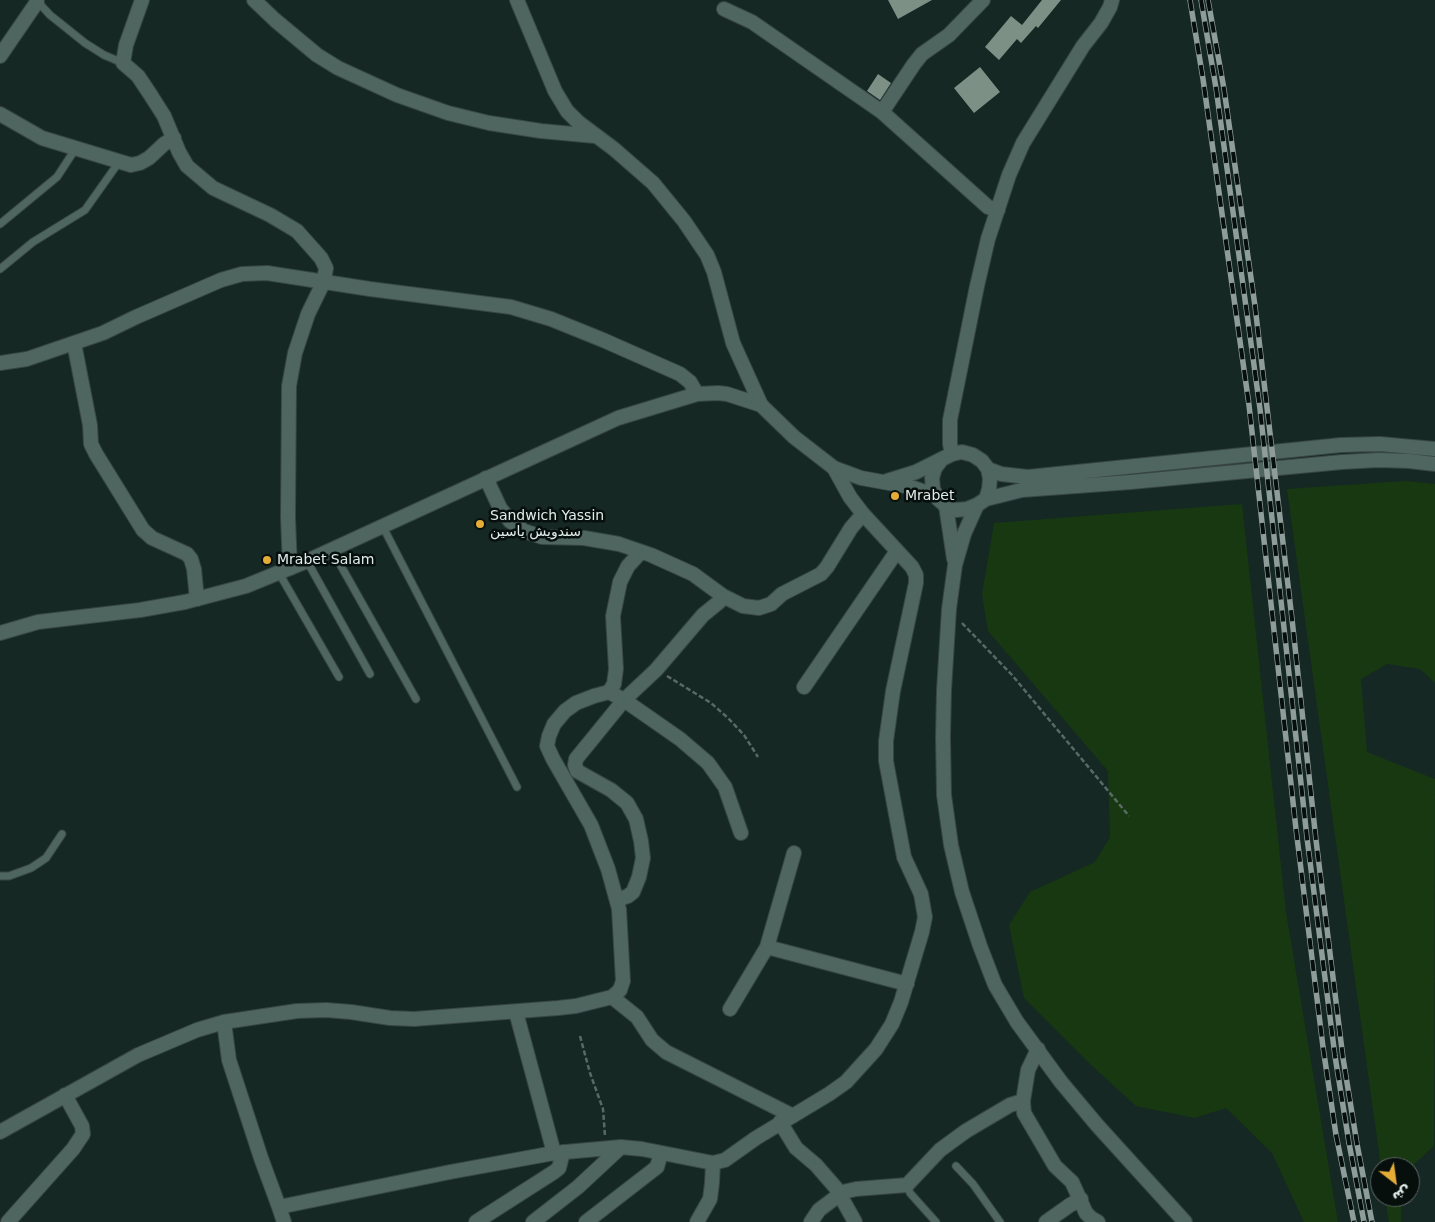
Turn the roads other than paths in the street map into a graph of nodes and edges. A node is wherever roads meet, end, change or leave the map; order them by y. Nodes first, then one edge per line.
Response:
1 (142, 0) edge
2 (254, 0) edge
3 (517, 0) edge
4 (984, 0) edge
5 (1112, 0) edge
6 (37, 1) edge
7 (724, 9) dead end
8 (0, 56) edge
9 (123, 63) junction
10 (882, 112) junction
11 (0, 114) edge
12 (596, 136) junction
13 (174, 138) junction
14 (76, 148) junction
15 (119, 162) junction
16 (998, 210) junction
17 (0, 224) edge
18 (0, 269) edge
19 (324, 281) junction
20 (74, 343) junction
21 (0, 363) edge
22 (697, 394) junction
23 (761, 405) junction
24 (1341, 445) junction
25 (1435, 449) edge
26 (947, 456) junction
27 (1342, 462) junction
28 (1435, 464) edge
29 (834, 468) junction
30 (1129, 468) junction
31 (988, 469) junction
32 (486, 478) junction
33 (885, 482) junction
34 (1131, 482) junction
35 (942, 501) junction
36 (981, 502) junction
37 (863, 514) junction
38 (383, 527) junction
39 (332, 550) junction
40 (897, 551) junction
41 (641, 552) junction
42 (307, 561) junction
43 (955, 565) junction
44 (285, 571) junction
45 (723, 596) junction
46 (197, 599) junction
47 (0, 633) edge
48 (370, 674) dead end
49 (339, 677) dead end
50 (804, 687) dead end
51 (609, 692) junction
52 (416, 699) dead end
53 (624, 700) junction
54 (553, 759) junction
55 (575, 763) junction
56 (517, 787) dead end
57 (62, 834) dead end
58 (741, 834) dead end
59 (794, 853) dead end
60 (0, 876) edge
61 (617, 900) junction
62 (767, 947) junction
63 (907, 984) junction
64 (612, 997) junction
65 (730, 1009) dead end
66 (516, 1012) junction
67 (224, 1022) junction
68 (1038, 1050) junction
69 (65, 1095) junction
70 (1023, 1101) junction
71 (787, 1119) junction
72 (0, 1132) edge
73 (621, 1147) junction
74 (559, 1152) junction
75 (661, 1153) junction
76 (713, 1163) junction
77 (956, 1166) dead end
78 (907, 1185) junction
79 (840, 1194) junction
80 (1081, 1199) junction
81 (279, 1208) junction
82 (8, 1222) edge
83 (284, 1222) edge
84 (476, 1222) edge
85 (533, 1222) edge
86 (586, 1222) edge
87 (697, 1222) edge
88 (811, 1222) edge
89 (855, 1222) edge
90 (936, 1222) edge
91 (1000, 1222) edge
92 (1046, 1222) edge
93 (1098, 1222) edge
94 (1185, 1222) edge

1 - 9 street
2 - 12 street
3 - 12 street
4 - 10 street
5 - 16 street
6 - 8 street
6 - 9 lane
7 - 10 street
9 - 13 street
10 - 16 street
11 - 14 street
12 - 23 street
13 - 15 street
13 - 19 street
14 - 15 street
14 - 17 lane
15 - 18 lane
16 - 26 street
19 - 20 street
19 - 22 street
19 - 44 street
20 - 21 street
20 - 46 street
22 - 23 street
22 - 32 street
23 - 29 street
24 - 25 street
24 - 27 street
24 - 30 street
26 - 31 street
26 - 33 street
26 - 35 street
27 - 28 street
27 - 34 street
29 - 33 street
29 - 37 street
30 - 31 street
30 - 34 street
31 - 36 street
32 - 38 street
32 - 41 street
33 - 35 street
34 - 36 street
35 - 36 street
35 - 43 street
36 - 43 street
37 - 40 street
37 - 45 street
38 - 39 street
38 - 56 lane
39 - 42 street
39 - 52 lane
40 - 50 street
40 - 63 street
41 - 45 street
41 - 51 street
42 - 44 street
42 - 48 lane
43 - 68 street
44 - 46 street
44 - 49 lane
45 - 53 street
46 - 47 street
51 - 53 street
51 - 54 street
53 - 55 street
53 - 58 street
54 - 55 street
54 - 61 street
55 - 61 street
57 - 60 lane
59 - 62 street
61 - 64 street
62 - 63 street
62 - 65 street
63 - 71 street
64 - 66 street
64 - 71 street
66 - 67 street
66 - 74 street
67 - 69 street
67 - 81 street
68 - 70 street
68 - 94 street
69 - 72 street
69 - 82 street
70 - 78 street
70 - 80 street
71 - 76 street
71 - 79 street
73 - 74 street
73 - 75 street
73 - 85 street
74 - 81 street
74 - 84 street
75 - 76 street
75 - 86 street
76 - 87 street
77 - 91 lane
78 - 79 street
78 - 90 lane
79 - 88 street
79 - 89 street
80 - 92 street
80 - 93 street
81 - 83 street

